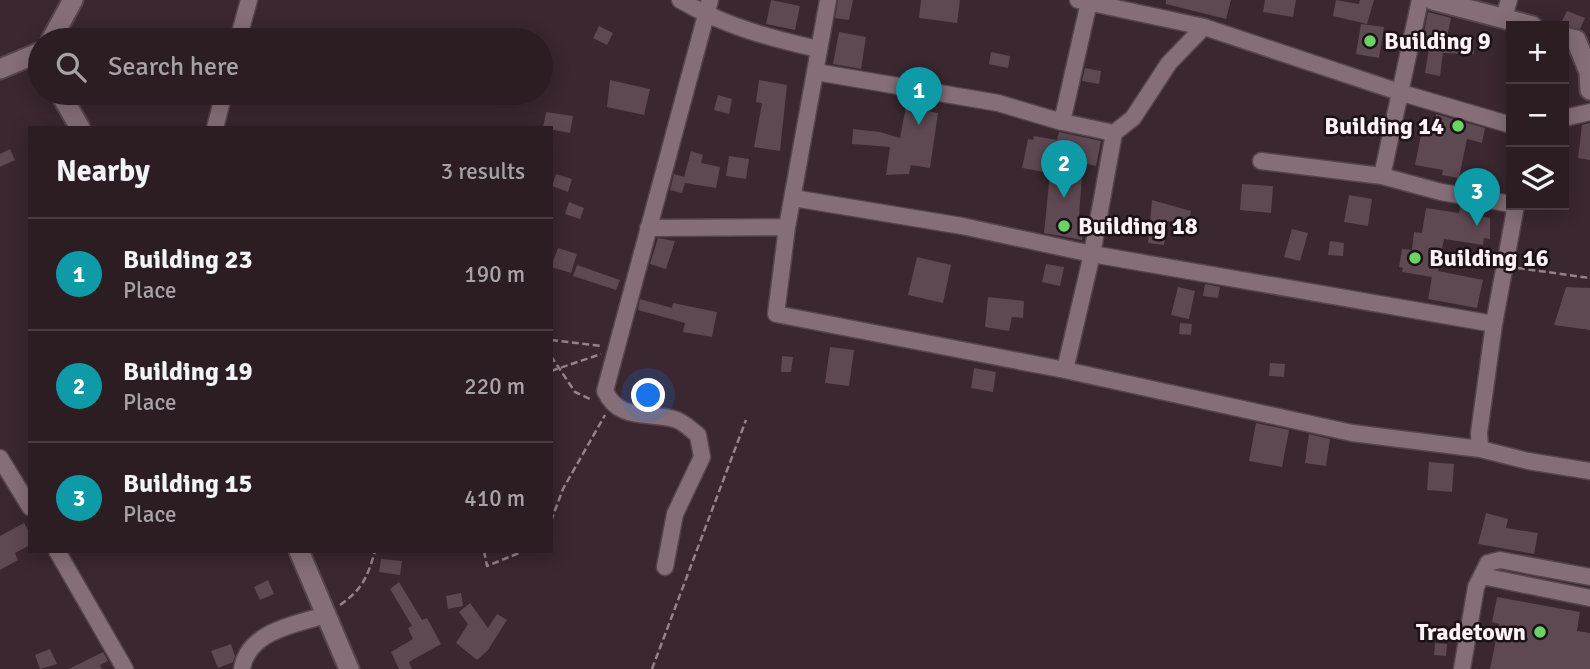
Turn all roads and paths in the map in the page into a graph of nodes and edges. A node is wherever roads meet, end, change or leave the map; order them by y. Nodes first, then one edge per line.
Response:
1 (73, 0) edge
2 (249, 0) edge
3 (680, 0) edge
4 (828, 0) edge
5 (1420, 0) edge
6 (1433, 0) edge
7 (1084, 1) edge
8 (709, 8) edge
9 (1506, 9) edge
10 (1524, 21) edge
11 (1204, 27) junction
12 (56, 28) edge
13 (241, 28) edge
14 (1569, 38) edge
15 (818, 49) junction
16 (28, 56) edge
17 (0, 69) edge
18 (816, 72) junction
19 (1590, 90) edge
20 (1402, 93) junction
21 (67, 105) edge
22 (221, 105) edge
23 (1590, 112) edge
24 (1569, 117) edge
25 (1062, 122) junction
26 (1506, 124) edge
27 (79, 126) edge
28 (216, 126) edge
29 (1114, 133) junction
30 (1261, 161) dead end
31 (1382, 176) junction
32 (793, 198) junction
33 (1506, 203) edge
34 (1513, 210) edge
35 (787, 227) junction
36 (648, 228) junction
37 (1093, 254) junction
38 (1505, 266) junction
39 (1590, 278) edge
40 (1494, 324) junction
41 (553, 340) edge
42 (616, 347) junction
43 (553, 359) edge
44 (562, 370) junction
45 (1065, 370) junction
46 (553, 371) edge
47 (611, 404) junction
48 (746, 421) dead end
49 (1480, 449) junction
50 (0, 458) edge
51 (1590, 471) edge
52 (28, 504) edge
53 (553, 516) edge
54 (58, 553) edge
55 (300, 553) edge
56 (374, 553) edge
57 (484, 553) edge
58 (519, 553) edge
59 (665, 567) dead end
60 (1589, 573) edge
61 (1482, 576) junction
62 (1586, 597) edge
63 (326, 615) junction
64 (125, 669) edge
65 (242, 669) edge
66 (349, 669) edge
67 (652, 669) edge
68 (1462, 669) edge

1 - 12 street
2 - 13 street
3 - 8 street
4 - 15 street
5 - 20 street
6 - 9 street
7 - 11 street
7 - 25 street
8 - 15 street
8 - 36 street
9 - 10 street
11 - 20 street
11 - 29 street
14 - 19 street
15 - 18 street
16 - 17 street
18 - 25 street
18 - 32 street
20 - 26 street
20 - 31 street
21 - 27 street
22 - 28 street
23 - 24 street
25 - 29 street
29 - 37 street
30 - 31 street
31 - 33 street
32 - 35 street
32 - 37 street
34 - 38 street
35 - 36 street
35 - 45 street
36 - 42 street
37 - 40 street
37 - 45 street
38 - 39 path
38 - 40 street
40 - 49 street
41 - 42 path
42 - 44 path
42 - 47 street
43 - 44 path
44 - 46 path
44 - 47 path
45 - 49 street
47 - 53 path
47 - 59 street
48 - 67 path
49 - 51 street
50 - 52 street
54 - 64 street
55 - 63 street
56 - 63 path
57 - 58 path
60 - 61 street
60 - 62 street
61 - 62 street
61 - 68 street
63 - 65 street
63 - 66 street

